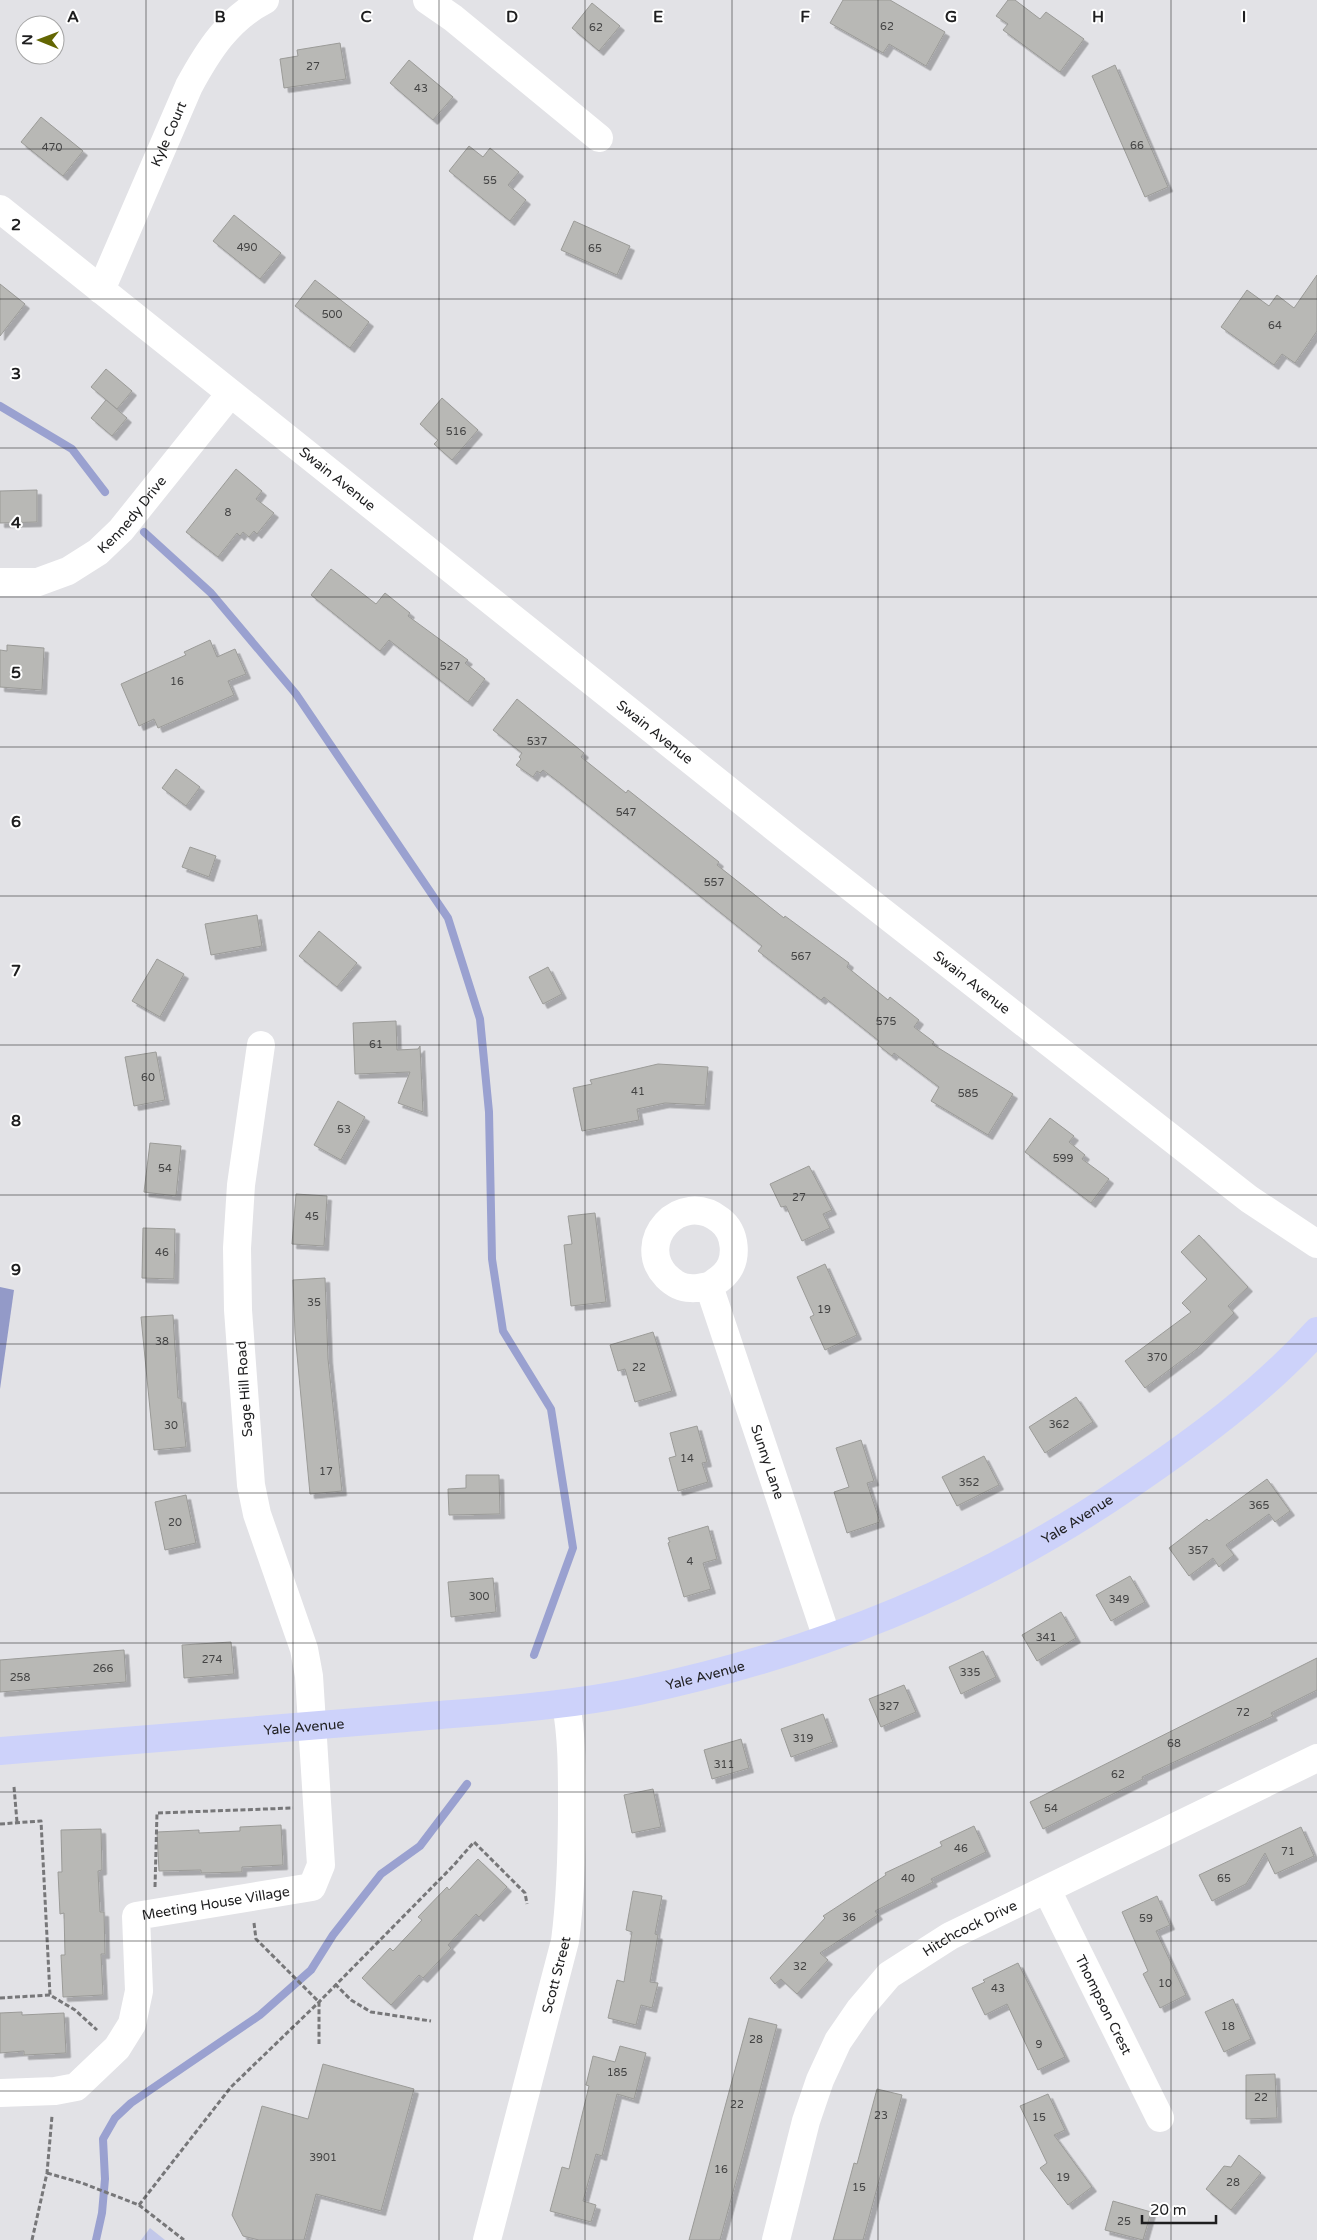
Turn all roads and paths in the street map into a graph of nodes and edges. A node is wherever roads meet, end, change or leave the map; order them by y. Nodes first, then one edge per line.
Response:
1 (265, 0) edge
2 (427, 0) edge
3 (599, 138) dead end
4 (0, 210) edge
5 (101, 290) junction
6 (230, 394) junction
7 (0, 582) edge
8 (261, 1045) dead end
9 (1317, 1244) edge
10 (709, 1286) dead end
11 (1317, 1332) edge
12 (827, 1638) junction
13 (566, 1704) junction
14 (313, 1726) junction
15 (0, 1751) edge
16 (1317, 1758) edge
17 (14, 1787) dead end
18 (318, 1807) junction
19 (17, 1822) junction
20 (0, 1824) edge
21 (1047, 1890) junction
22 (252, 1898) junction
23 (528, 1904) dead end
24 (156, 1913) junction
25 (335, 1984) junction
26 (50, 1995) junction
27 (0, 1998) edge
28 (319, 2002) junction
29 (431, 2021) dead end
30 (319, 2044) dead end
31 (117, 2048) junction
32 (55, 2091) junction
33 (0, 2092) edge
34 (1160, 2118) dead end
35 (47, 2173) junction
36 (139, 2205) junction
37 (32, 2240) edge
38 (184, 2240) edge
39 (487, 2240) edge
40 (776, 2240) edge

1 - 5 street, Kyle Court
2 - 3 street
4 - 5 street, Swain Avenue
5 - 6 street, Swain Avenue
6 - 7 street, Kennedy Drive
6 - 9 street, Swain Avenue
8 - 14 street, Sage Hill Road
10 - 12 street, Sunny Lane
11 - 12 main road, Yale Avenue
12 - 13 main road, Yale Avenue
13 - 14 main road, Yale Avenue
13 - 39 street, Scott Street
14 - 15 main road, Yale Avenue
14 - 18 street, Meeting House Village
16 - 21 street, Hitchcock Drive
17 - 19 path
18 - 22 street, Meeting House Village
18 - 24 path
19 - 20 path
19 - 26 path
21 - 34 street, Thompson Crest
21 - 40 street, Hitchcock Drive
22 - 24 street, Meeting House Village
22 - 28 path
23 - 25 path
24 - 31 street, Meeting House Village
25 - 28 path
25 - 29 path
26 - 27 path
26 - 31 path
28 - 30 path
28 - 36 path
31 - 32 street, Meeting House Village
32 - 33 street, Meeting House Village
32 - 35 path
35 - 36 path
35 - 37 path
36 - 38 path

